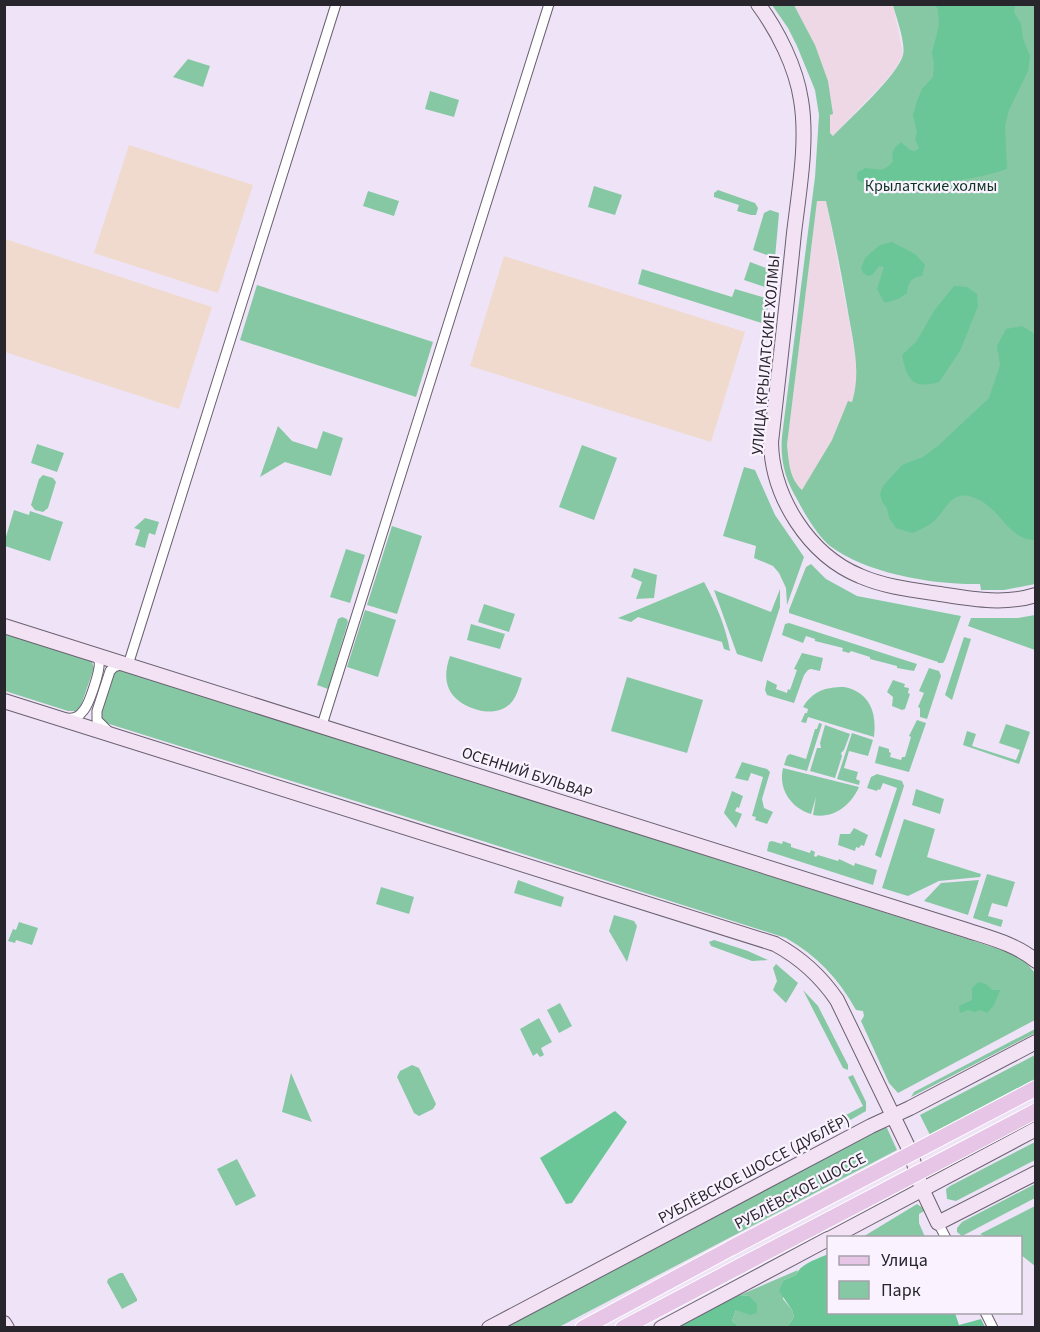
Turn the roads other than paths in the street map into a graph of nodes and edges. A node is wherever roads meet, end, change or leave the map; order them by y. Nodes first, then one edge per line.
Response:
1 (336, 4) edge
2 (549, 4) edge
3 (758, 4) edge
4 (1035, 596) edge
5 (4, 626) edge
6 (88, 652) junction
7 (127, 664) junction
8 (4, 701) edge
9 (58, 718) junction
10 (322, 725) junction
11 (113, 735) junction
12 (1035, 961) edge
13 (1035, 1042) edge
14 (1035, 1088) edge
15 (1035, 1112) edge
16 (893, 1116) junction
17 (1035, 1129) edge
18 (1035, 1173) edge
19 (922, 1190) junction
20 (939, 1223) junction
21 (834, 1236) edge
22 (945, 1236) edge
23 (827, 1240) edge
24 (986, 1314) edge
25 (4, 1323) edge
26 (7, 1328) edge
27 (489, 1328) edge
28 (583, 1328) edge
29 (623, 1328) edge
30 (661, 1328) edge
31 (993, 1328) edge

1 - 7 street
2 - 10 street
3 - 4 street, УЛИЦА КРЫЛАТСКИЕ ХОЛМЫ
5 - 6 street, ОСЕННИЙ БУЛЬВАР
6 - 7 street, ОСЕННИЙ БУЛЬВАР
6 - 9 street
7 - 10 street, ОСЕННИЙ БУЛЬВАР
7 - 11 street
8 - 9 street
9 - 11 street
10 - 12 street, ОСЕННИЙ БУЛЬВАР
11 - 16 street
13 - 16 street, РУБЛЁВСКОЕ ШОССЕ (ДУБЛЁР)
14 - 28 main road, РУБЛЁВСКОЕ ШОССЕ, bridge
15 - 29 main road, bridge
16 - 19 street
16 - 27 street, РУБЛЁВСКОЕ ШОССЕ (ДУБЛЁР)
17 - 19 street
18 - 20 street
19 - 20 street
19 - 21 street
20 - 22 street
23 - 30 street
24 - 31 street
25 - 26 street

